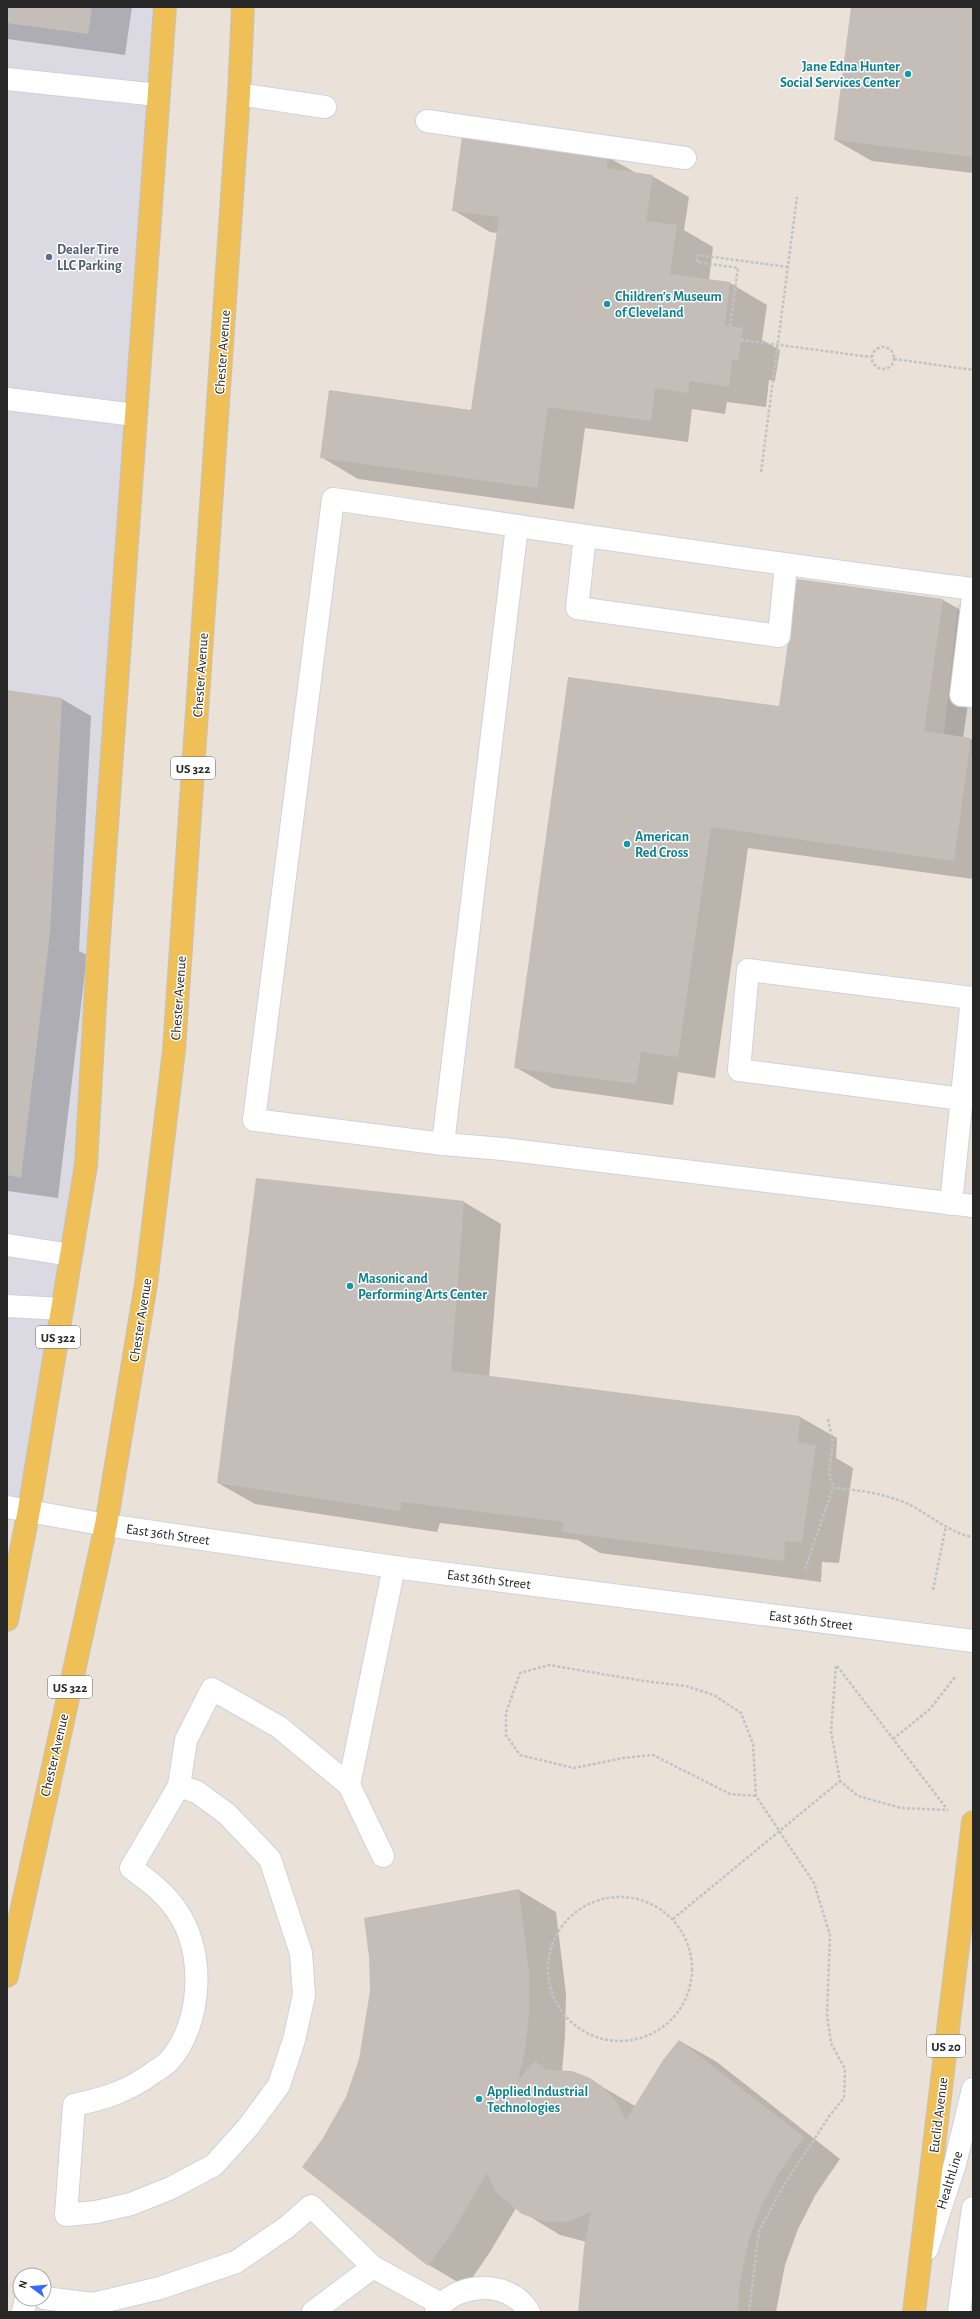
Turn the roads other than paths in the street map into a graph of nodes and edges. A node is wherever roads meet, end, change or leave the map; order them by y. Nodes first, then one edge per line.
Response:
1 (165, 7) edge
2 (243, 7) edge
3 (7, 79) edge
4 (239, 94) junction
5 (158, 95) junction
6 (325, 107) dead end
7 (427, 121) dead end
8 (685, 158) dead end
9 (7, 399) edge
10 (135, 415) junction
11 (517, 526) junction
12 (585, 536) junction
13 (786, 565) junction
14 (973, 589) edge
15 (973, 597) edge
16 (973, 696) edge
17 (962, 1099) junction
18 (443, 1144) junction
19 (951, 1204) junction
20 (973, 1206) edge
21 (7, 1246) edge
22 (72, 1255) junction
23 (7, 1306) edge
24 (62, 1309) junction
25 (7, 1507) edge
26 (29, 1510) junction
27 (106, 1525) junction
28 (394, 1567) junction
29 (7, 1620) edge
30 (973, 1641) edge
31 (349, 1785) junction
32 (178, 1786) junction
33 (973, 1822) edge
34 (383, 1856) dead end
35 (7, 1976) edge
36 (973, 2089) edge
37 (973, 2208) edge
38 (373, 2267) junction
39 (920, 2269) junction
40 (52, 2299) edge
41 (438, 2308) edge
42 (313, 2312) edge
43 (529, 2312) edge
44 (914, 2312) edge
45 (959, 2312) edge

1 - 5 main road, US 322
2 - 4 main road, Chester Avenue / US 322
3 - 5 street
4 - 6 street
4 - 27 main road, Chester Avenue / US 322
5 - 10 main road, US 322
7 - 8 street
9 - 10 street
10 - 22 main road, US 322
11 - 12 street
11 - 18 street
11 - 18 street
12 - 13 street
12 - 13 street
13 - 14 street
15 - 16 street
17 - 17 street
17 - 19 street
18 - 19 street
19 - 20 street
21 - 22 street
22 - 24 main road, US 322
23 - 24 street
24 - 26 main road, US 322
25 - 26 street, East 36th Street
26 - 27 street, East 36th Street
26 - 29 main road, US 322
27 - 28 street, East 36th Street
27 - 35 main road, Chester Avenue / US 322
28 - 30 street, East 36th Street
28 - 31 street
31 - 32 street
31 - 34 street
32 - 32 street
33 - 39 main road, Euclid Avenue / US 20
36 - 39 street, HealthLine
37 - 45 street
38 - 40 street
38 - 41 street
38 - 42 street
39 - 44 main road, Euclid Avenue / US 20
41 - 43 street

